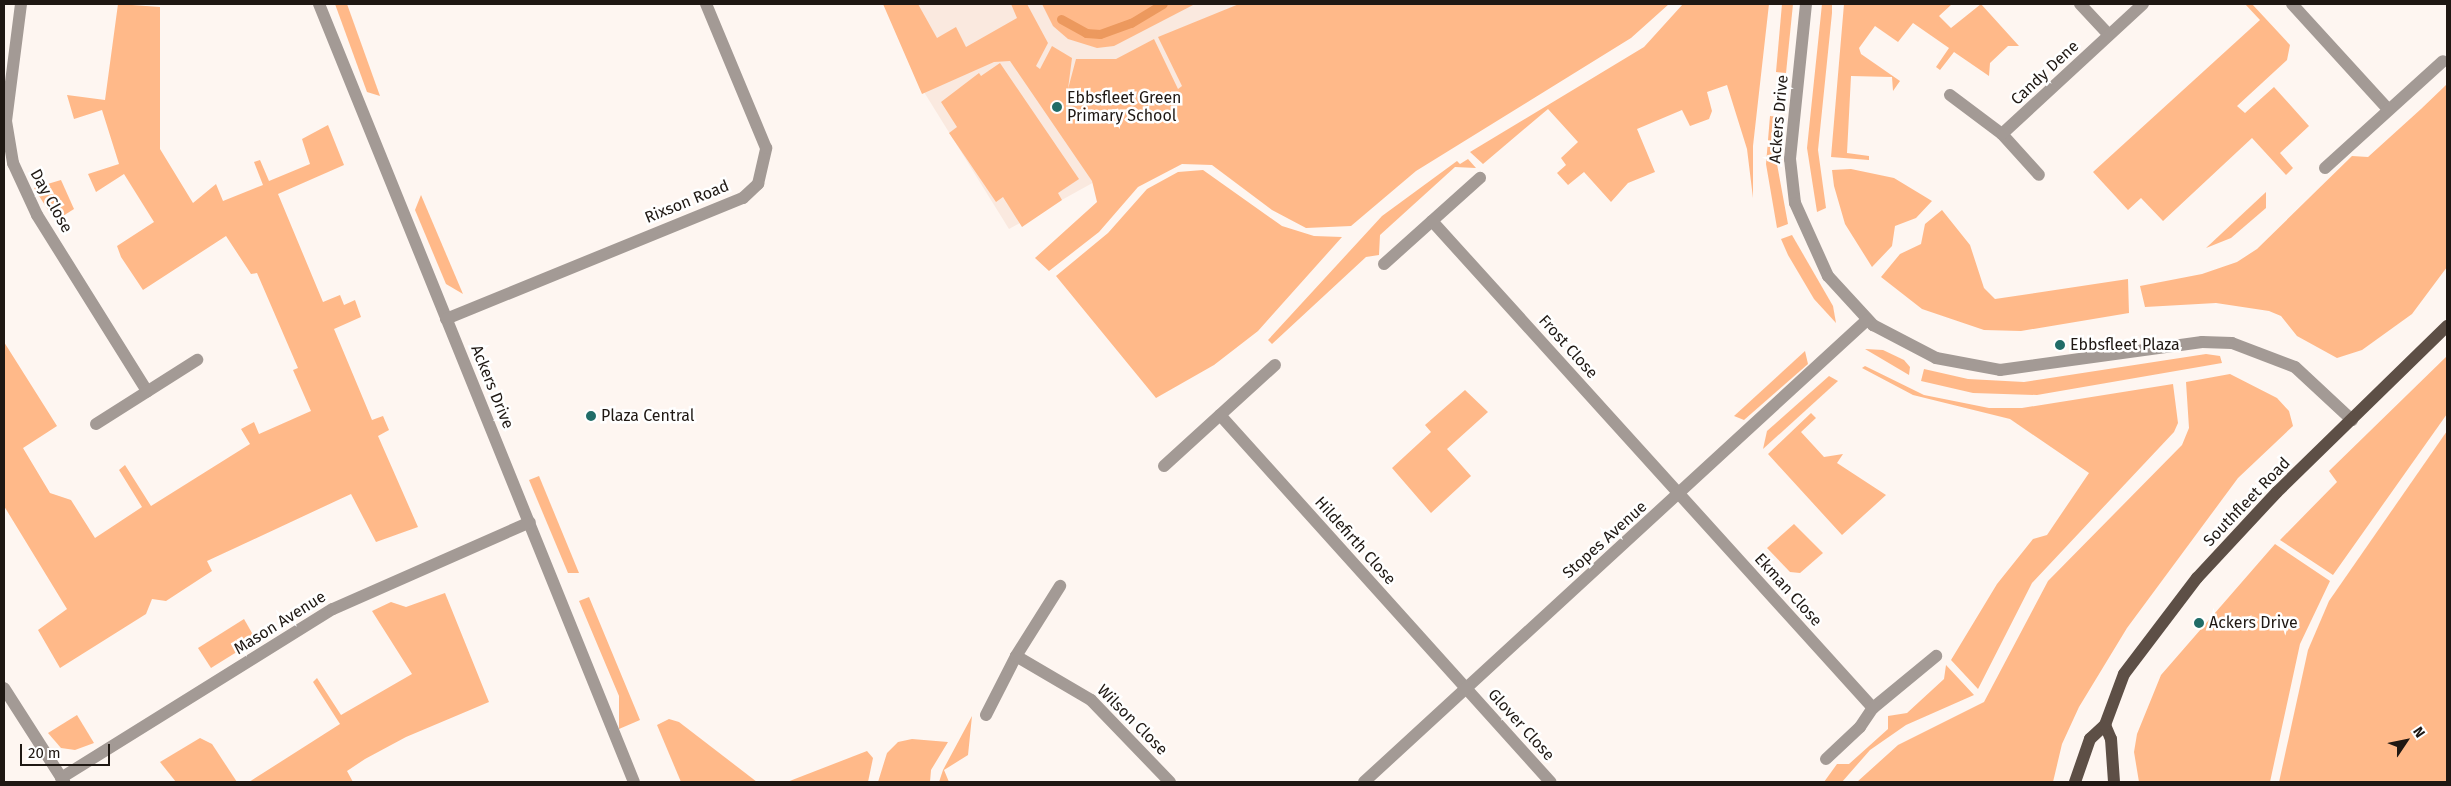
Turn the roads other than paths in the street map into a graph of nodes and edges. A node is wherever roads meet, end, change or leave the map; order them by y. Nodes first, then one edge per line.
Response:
1 (21, 4) edge
2 (319, 4) edge
3 (706, 4) edge
4 (1806, 4) edge
5 (2080, 4) edge
6 (2143, 4) edge
7 (2292, 4) edge
8 (2109, 35) junction
9 (2443, 60) dead end
10 (1950, 95) dead end
11 (2388, 110) junction
12 (2002, 134) junction
13 (2325, 168) dead end
14 (2039, 175) dead end
15 (1480, 178) dead end
16 (1432, 221) junction
17 (1384, 264) dead end
18 (446, 319) junction
19 (1867, 320) junction
20 (2447, 326) edge
21 (198, 360) dead end
22 (1275, 365) dead end
23 (147, 391) junction
24 (1220, 415) junction
25 (2352, 420) junction
26 (96, 424) dead end
27 (1164, 466) dead end
28 (1680, 494) junction
29 (530, 522) junction
30 (1060, 586) dead end
31 (1016, 656) junction
32 (1936, 656) dead end
33 (4, 688) edge
34 (1466, 689) junction
35 (1873, 708) junction
36 (986, 715) dead end
37 (2105, 725) junction
38 (1826, 759) dead end
39 (62, 780) edge
40 (634, 782) edge
41 (1170, 782) edge
42 (1364, 782) edge
43 (1551, 782) edge
44 (2076, 782) edge
45 (2114, 782) edge

1 - 23 street, Day Close
2 - 18 street, Ackers Drive
3 - 18 street, Rixson Road
4 - 19 street, Ackers Drive
5 - 8 street
6 - 8 street, Candy Dene
7 - 11 street
8 - 12 street, Candy Dene
9 - 11 street
10 - 12 street
11 - 13 street
12 - 14 street
15 - 16 street
16 - 17 street
16 - 28 street, Frost Close
18 - 29 street, Ackers Drive
19 - 25 street, Ackers Drive
19 - 28 street, Stopes Avenue
20 - 25 main road, Southfleet Road
21 - 23 street
22 - 24 street
23 - 26 street
24 - 27 street
24 - 34 street, Hildefirth Close
25 - 37 main road, Southfleet Road
28 - 34 street, Stopes Avenue
28 - 35 street, Ekman Close
29 - 39 street, Mason Avenue
29 - 40 street, Ackers Drive
30 - 31 street
31 - 36 street
31 - 41 street, Wilson Close
32 - 35 street
33 - 39 street, Mason Avenue
34 - 42 street, Stopes Avenue
34 - 43 street, Glover Close
35 - 38 street
37 - 44 main road, Southfleet Road
37 - 45 main road

